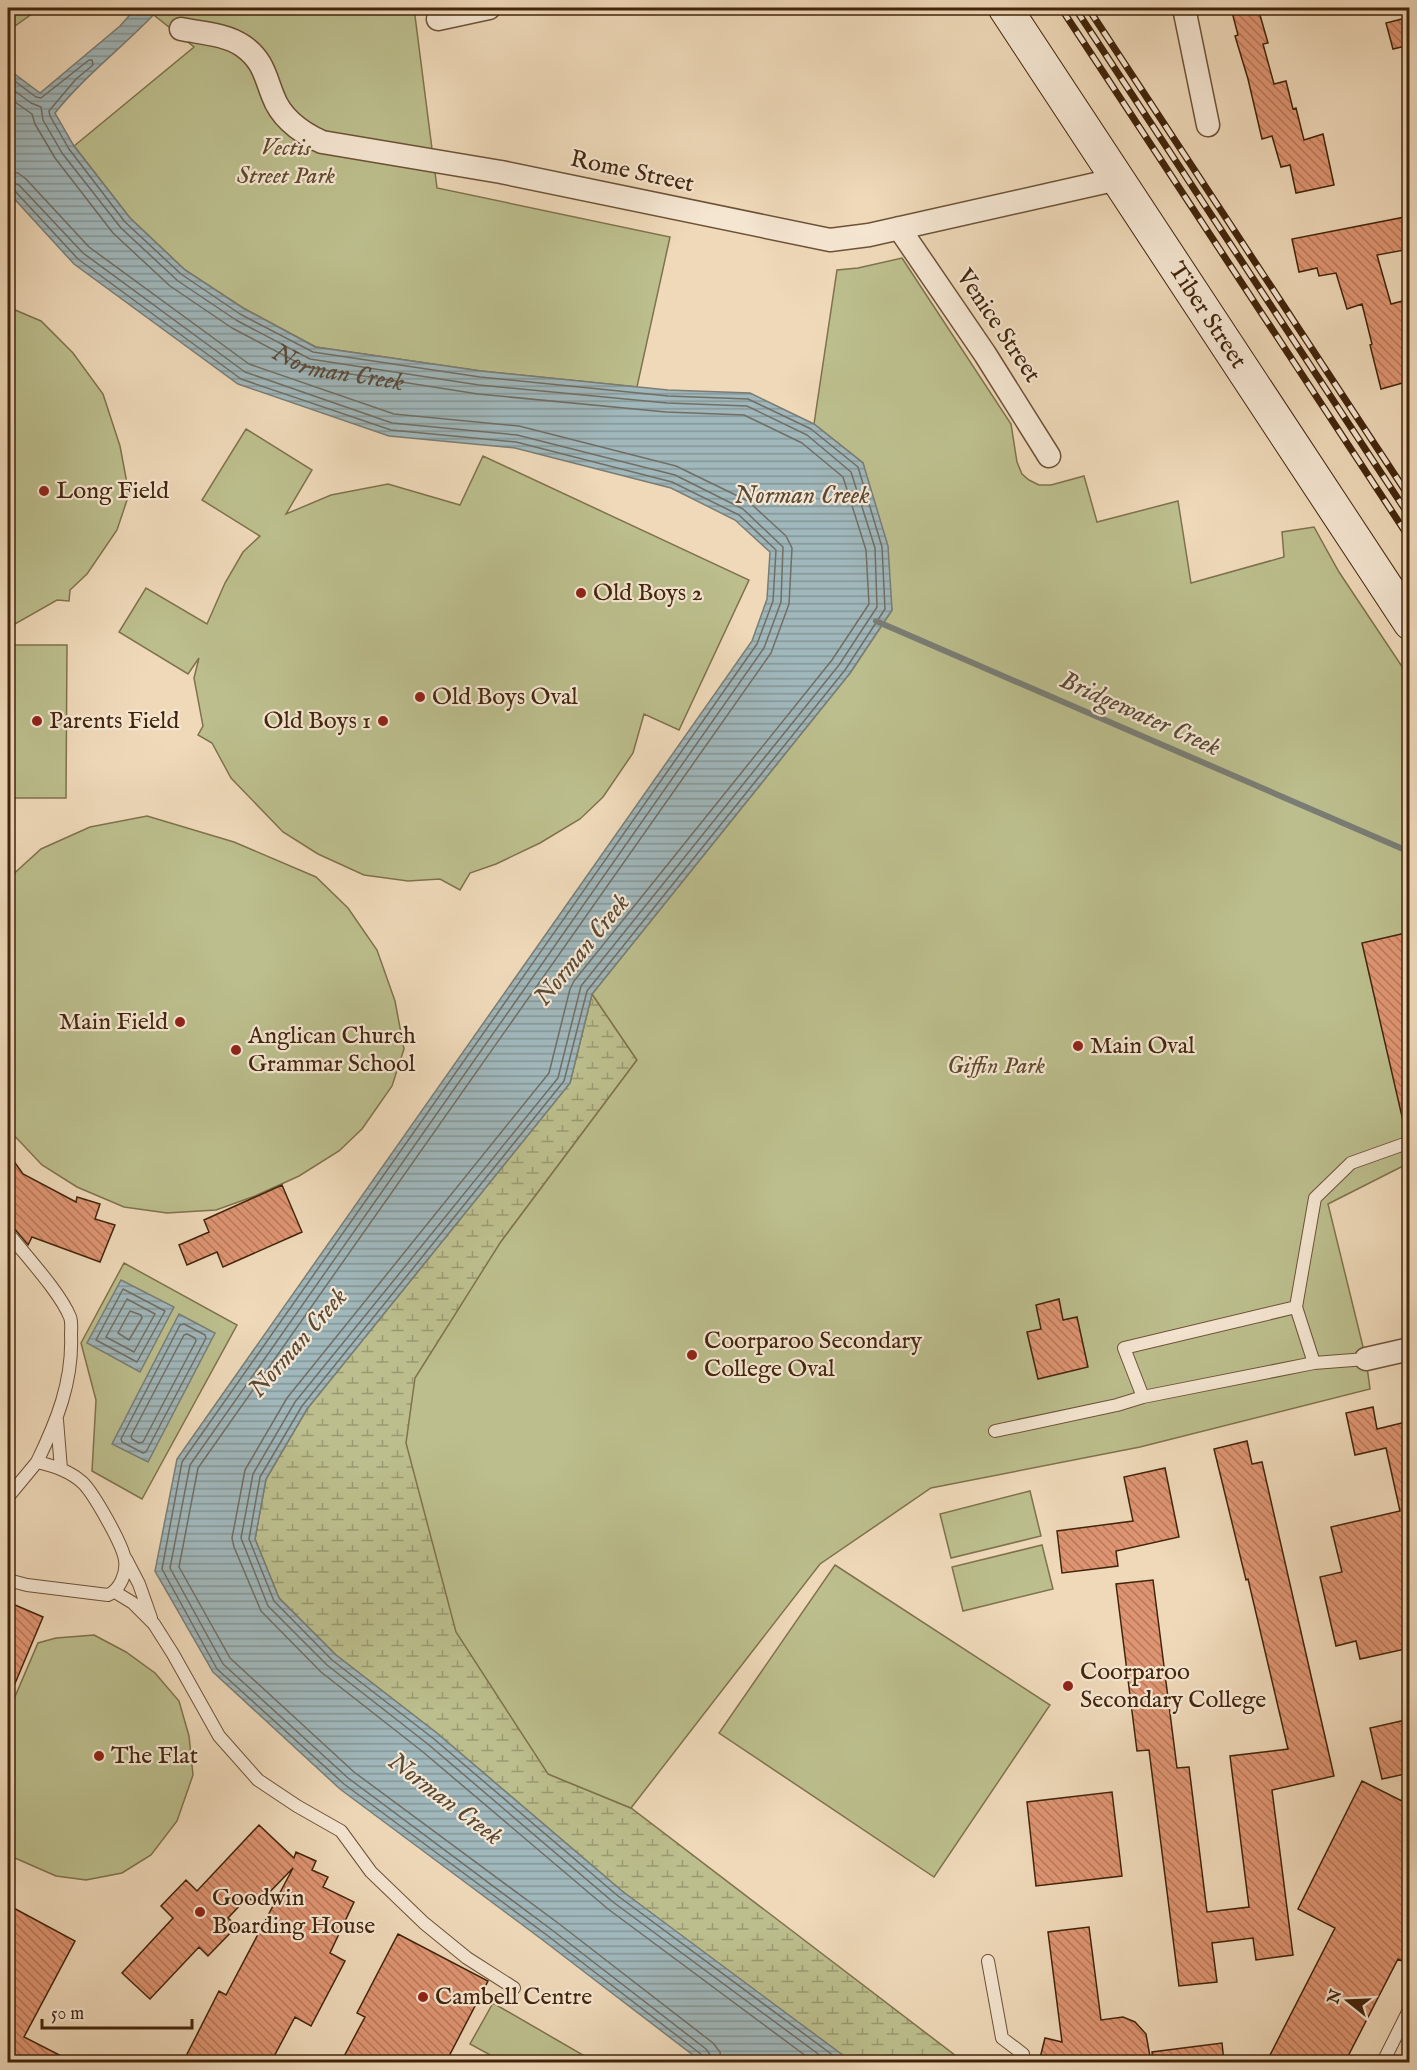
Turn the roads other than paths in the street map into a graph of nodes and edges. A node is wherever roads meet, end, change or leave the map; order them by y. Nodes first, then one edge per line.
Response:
1 (489, 8) edge
2 (1005, 8) edge
3 (1184, 8) edge
4 (438, 19) dead end
5 (181, 29) dead end
6 (1208, 125) dead end
7 (1118, 179) junction
8 (899, 228) junction
9 (1049, 456) dead end
10 (1410, 623) edge
11 (1410, 1142) edge
12 (8, 1233) edge
13 (1296, 1306) junction
14 (1410, 1349) edge
15 (1366, 1359) joint
16 (1314, 1363) junction
17 (1143, 1397) junction
18 (57, 1416) junction
19 (995, 1431) dead end
20 (37, 1462) junction
21 (61, 1468) junction
22 (8, 1497) edge
23 (125, 1558) junction
24 (8, 1580) edge
25 (115, 1592) junction
26 (154, 1624) junction
27 (988, 1961) dead end
28 (514, 1988) dead end
29 (1410, 2008) edge
30 (1024, 2062) edge
31 (1383, 2062) edge

1 - 4 street
2 - 7 main road, Tiber Street
3 - 6 street
5 - 8 street, Rome Street
7 - 8 street, Rome Street
7 - 10 main road, Tiber Street
8 - 9 street, Venice Street
11 - 13 lane
12 - 18 lane
13 - 16 lane
13 - 17 lane
14 - 15 street
15 - 16 lane
16 - 17 lane
17 - 19 lane
18 - 20 lane
18 - 21 lane
20 - 21 lane
20 - 22 lane
21 - 23 lane
23 - 25 lane
23 - 26 lane
24 - 25 lane
25 - 26 lane
26 - 28 lane
27 - 30 lane
29 - 31 lane

